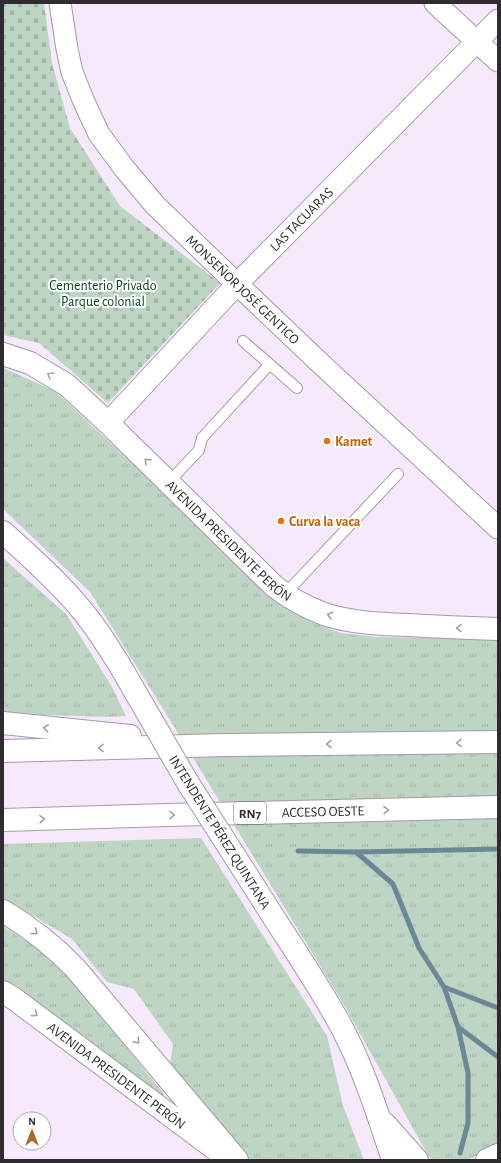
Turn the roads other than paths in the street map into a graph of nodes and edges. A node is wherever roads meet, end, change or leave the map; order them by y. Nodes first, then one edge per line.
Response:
1 (60, 3) edge
2 (435, 3) edge
3 (498, 20) edge
4 (477, 42) junction
5 (498, 61) edge
6 (237, 284) junction
7 (243, 341) dead end
8 (3, 354) edge
9 (269, 365) junction
10 (296, 388) dead end
11 (108, 423) junction
12 (398, 474) dead end
13 (169, 482) junction
14 (498, 528) edge
15 (3, 532) edge
16 (285, 594) junction
17 (498, 630) edge
18 (3, 723) edge
19 (498, 742) edge
20 (225, 745) junction
21 (3, 751) edge
22 (498, 807) edge
23 (3, 820) edge
24 (3, 911) edge
25 (3, 992) edge
26 (378, 1117) junction
27 (498, 1154) edge
28 (230, 1160) edge
29 (237, 1160) edge
30 (393, 1160) edge
31 (417, 1160) edge
32 (486, 1160) edge

1 - 6 street, MONSEÑOR JOSÉ GENTICO
2 - 4 street
3 - 4 street, LAS TACUARAS
4 - 5 street
4 - 6 street, LAS TACUARAS
6 - 11 street, LAS TACUARAS
6 - 14 street, MONSEÑOR JOSÉ GENTICO
7 - 9 lane
11 -> 8 main road, AVENIDA PRESIDENTE PERÓN
9 - 10 lane
9 - 13 lane
13 -> 11 main road, AVENIDA PRESIDENTE PERÓN
12 - 16 lane
13 - 16 main road, AVENIDA PRESIDENTE PERÓN
15 - 26 main road, INTENDENTE PÉREZ QUINTANA, bridge
17 -> 16 main road, AVENIDA PRESIDENTE PERÓN
20 -> 18 main road
19 -> 20 main road
20 -> 21 main road
23 -> 22 main road, ACCESO OESTE / RN7
24 -> 29 main road
25 -> 28 main road, AVENIDA PRESIDENTE PERÓN
26 - 30 main road, INTENDENTE PÉREZ QUINTANA
26 - 31 main road
27 - 32 main road

